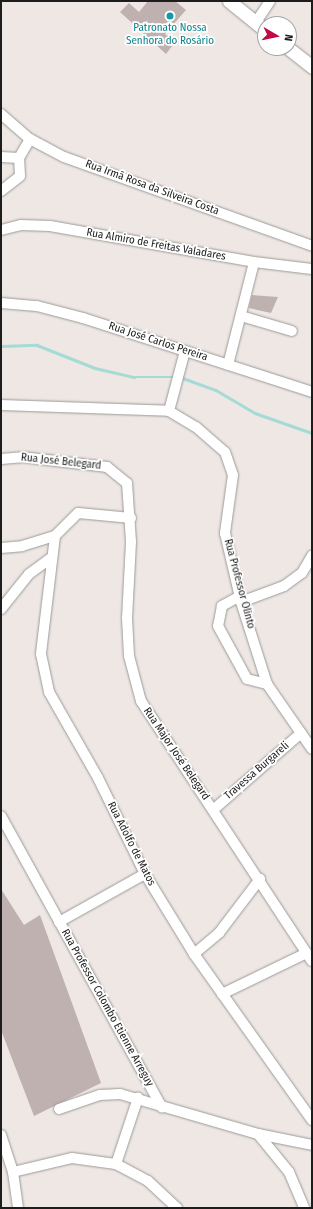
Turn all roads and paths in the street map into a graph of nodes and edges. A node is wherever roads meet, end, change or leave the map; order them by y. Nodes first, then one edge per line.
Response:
1 (229, 1) edge
2 (270, 1) edge
3 (264, 16) edge
4 (257, 24) edge
5 (297, 55) edge
6 (312, 67) edge
7 (1, 114) edge
8 (30, 139) junction
9 (1, 156) edge
10 (19, 158) junction
11 (1, 190) edge
12 (1, 230) edge
13 (312, 246) edge
14 (254, 262) junction
15 (312, 268) edge
16 (1, 303) edge
17 (241, 316) junction
18 (292, 331) dead end
19 (185, 351) junction
20 (228, 365) junction
21 (312, 392) edge
22 (1, 405) edge
23 (169, 411) junction
24 (1, 459) edge
25 (131, 518) junction
26 (55, 536) junction
27 (1, 548) edge
28 (312, 556) edge
29 (51, 558) junction
30 (240, 599) junction
31 (1, 609) edge
32 (267, 684) junction
33 (301, 732) junction
34 (312, 749) edge
35 (213, 810) junction
36 (1, 816) edge
37 (145, 874) junction
38 (260, 879) junction
39 (59, 922) junction
40 (194, 954) junction
41 (309, 957) edge
42 (222, 994) junction
43 (138, 1098) junction
44 (162, 1108) junction
45 (59, 1109) dead end
46 (312, 1120) edge
47 (258, 1134) junction
48 (1, 1135) edge
49 (312, 1145) edge
50 (116, 1164) junction
51 (13, 1172) junction
52 (18, 1208) edge
53 (178, 1208) edge
54 (304, 1208) edge

1 - 4 street
2 - 3 street
5 - 6 street
7 - 8 street, Rua Irmã Rosa da Silveira Costa
8 - 10 street
8 - 13 street, Rua Irmã Rosa da Silveira Costa
9 - 10 street
10 - 11 street
12 - 14 street, Rua Almiro de Freitas Valadares
14 - 15 street, Rua Almiro de Freitas Valadares
14 - 17 street
16 - 19 street, Rua José Carlos Pereira
17 - 18 street
17 - 20 street
19 - 20 street, Rua José Carlos Pereira
19 - 23 street
20 - 21 street, Rua José Carlos Pereira
22 - 23 street, Rua Professor Olinto
23 - 30 street, Rua Professor Olinto
24 - 25 street, Rua José Belegard
25 - 26 street
25 - 35 street, Rua Major José Belegard
26 - 27 street
26 - 29 street, Rua Adolfo de Matos
28 - 30 street
29 - 31 street
29 - 37 street, Rua Adolfo de Matos
30 - 32 street, Rua Professor Olinto
30 - 32 street
32 - 33 street, Rua Professor Olinto
33 - 34 street, Rua Professor Olinto
33 - 35 street, Travessa Burgareli
35 - 38 street, Rua Major José Belegard
36 - 39 street, Rua Professor Colombo Etienne Arreguy
37 - 39 street
37 - 40 street, Rua Adolfo de Matos
38 - 40 street
38 - 41 street, Rua Major José Belegard
39 - 44 street, Rua Professor Colombo Etienne Arreguy
40 - 42 street, Rua Adolfo de Matos
41 - 42 street
42 - 46 street, Rua Adolfo de Matos
43 - 44 street
43 - 45 street
43 - 50 street
44 - 47 street
47 - 49 street
47 - 54 street
48 - 51 street
50 - 51 street
50 - 53 street
51 - 52 street

